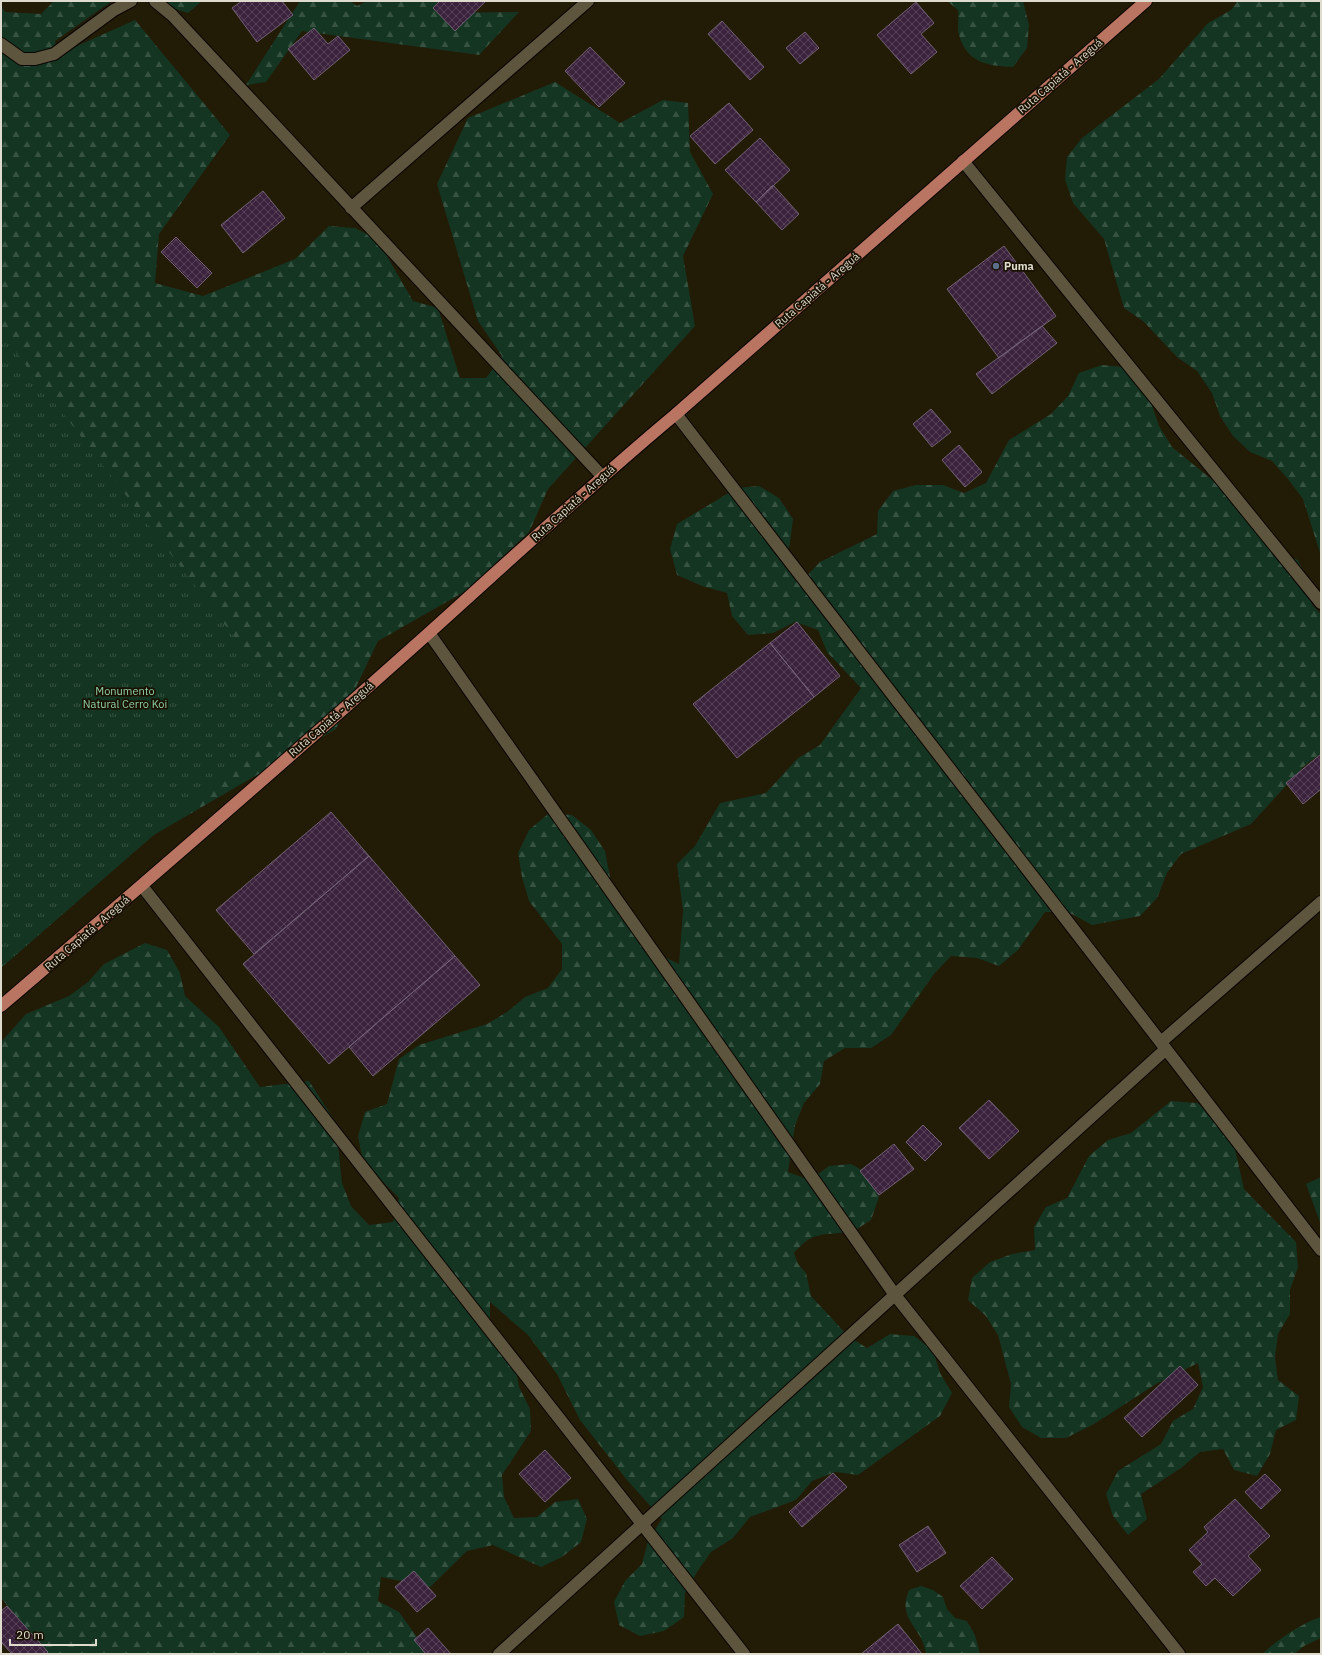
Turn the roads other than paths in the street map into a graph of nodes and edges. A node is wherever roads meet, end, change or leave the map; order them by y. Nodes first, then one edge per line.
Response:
1 (131, 1) edge
2 (155, 1) edge
3 (588, 1) edge
4 (1146, 1) edge
5 (1, 44) edge
6 (963, 161) junction
7 (351, 208) junction
8 (676, 414) junction
9 (602, 476) junction
10 (1321, 603) edge
11 (429, 633) junction
12 (142, 886) junction
13 (1321, 902) edge
14 (1, 1006) edge
15 (1164, 1045) junction
16 (1321, 1250) edge
17 (895, 1295) junction
18 (642, 1523) junction
19 (499, 1654) edge
20 (744, 1654) edge
21 (1179, 1654) edge

1 - 5 street
2 - 7 street
3 - 7 street
4 - 6 main road, Ruta Capiatá - Areguá
6 - 8 main road, Ruta Capiatá - Areguá
6 - 10 street
7 - 9 street
8 - 9 main road, Ruta Capiatá - Areguá
8 - 15 street
9 - 11 main road, Ruta Capiatá - Areguá
11 - 12 main road, Ruta Capiatá - Areguá
11 - 17 street
12 - 14 main road, Ruta Capiatá - Areguá
12 - 18 street
13 - 15 street
15 - 16 street
15 - 17 street
17 - 18 street
17 - 21 street
18 - 19 street
18 - 20 street

